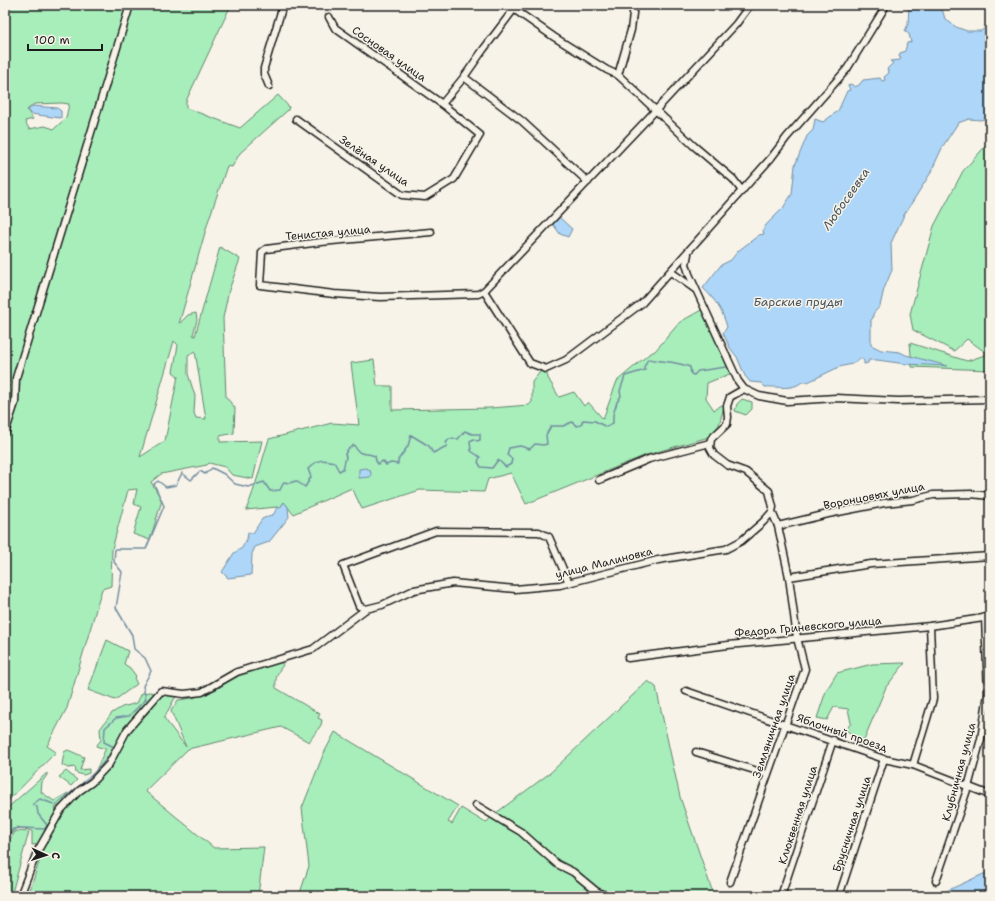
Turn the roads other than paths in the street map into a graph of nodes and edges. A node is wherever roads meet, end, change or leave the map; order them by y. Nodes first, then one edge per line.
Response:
1 (130, 5) edge
2 (283, 5) edge
3 (508, 5) edge
4 (634, 5) edge
5 (750, 5) edge
6 (884, 5) edge
7 (514, 9) junction
8 (329, 17) dead end
9 (618, 75) junction
10 (464, 78) junction
11 (269, 86) dead end
12 (442, 104) junction
13 (655, 111) junction
14 (296, 119) dead end
15 (588, 182) junction
16 (742, 191) junction
17 (431, 232) dead end
18 (683, 263) junction
19 (671, 272) junction
20 (695, 289) junction
21 (484, 291) junction
22 (744, 389) junction
23 (990, 399) edge
24 (5, 433) edge
25 (710, 443) junction
26 (599, 480) dead end
27 (990, 496) edge
28 (772, 512) junction
29 (778, 526) junction
30 (990, 556) edge
31 (789, 577) junction
32 (569, 583) junction
33 (366, 609) junction
34 (988, 617) edge
35 (930, 626) junction
36 (797, 638) junction
37 (628, 658) dead end
38 (686, 691) dead end
39 (785, 724) junction
40 (833, 740) junction
41 (696, 752) dead end
42 (884, 758) junction
43 (913, 765) junction
44 (767, 774) junction
45 (968, 787) junction
46 (990, 795) edge
47 (476, 804) dead end
48 (936, 881) dead end
49 (730, 882) dead end
50 (20, 896) edge
51 (606, 896) edge
52 (781, 896) edge
53 (839, 896) edge

1 - 24 street
2 - 11 street
3 - 7 street
4 - 9 street
5 - 13 street
6 - 16 street
7 - 9 street
7 - 10 street
8 - 12 street, Сосновая улица
9 - 13 street
10 - 12 street
10 - 15 street
12 - 14 street, Зелёная улица
13 - 15 street
13 - 16 street
15 - 21 street
16 - 18 street
17 - 21 street, Тенистая улица
18 - 19 street
18 - 20 street
19 - 20 street
19 - 21 street
20 - 22 street
22 - 23 street
22 - 25 street
25 - 26 street
25 - 28 street
27 - 29 street, Воронцовых улица
28 - 29 street
28 - 32 street, улица Малиновка
29 - 31 street, Земляничная улица
30 - 31 street
31 - 36 street, Земляничная улица
32 - 33 street, улица Малиновка
32 - 33 street
33 - 50 street
34 - 35 street, Федора Гриневского улица
34 - 45 street, Клубничная улица
35 - 36 street, Федора Гриневского улица
35 - 43 street
36 - 37 street, Федора Гриневского улица
36 - 39 street, Земляничная улица
38 - 39 street, Яблочный проезд
39 - 40 street, Яблочный проезд
39 - 44 street, Земляничная улица
40 - 42 street, Яблочный проезд
40 - 52 street, Клюквенная улица
41 - 44 street
42 - 43 street, Яблочный проезд
42 - 53 street, Брусничная улица
43 - 45 street, Яблочный проезд
44 - 49 street, Земляничная улица
45 - 46 street, Яблочный проезд
45 - 48 street, Клубничная улица
47 - 51 street

